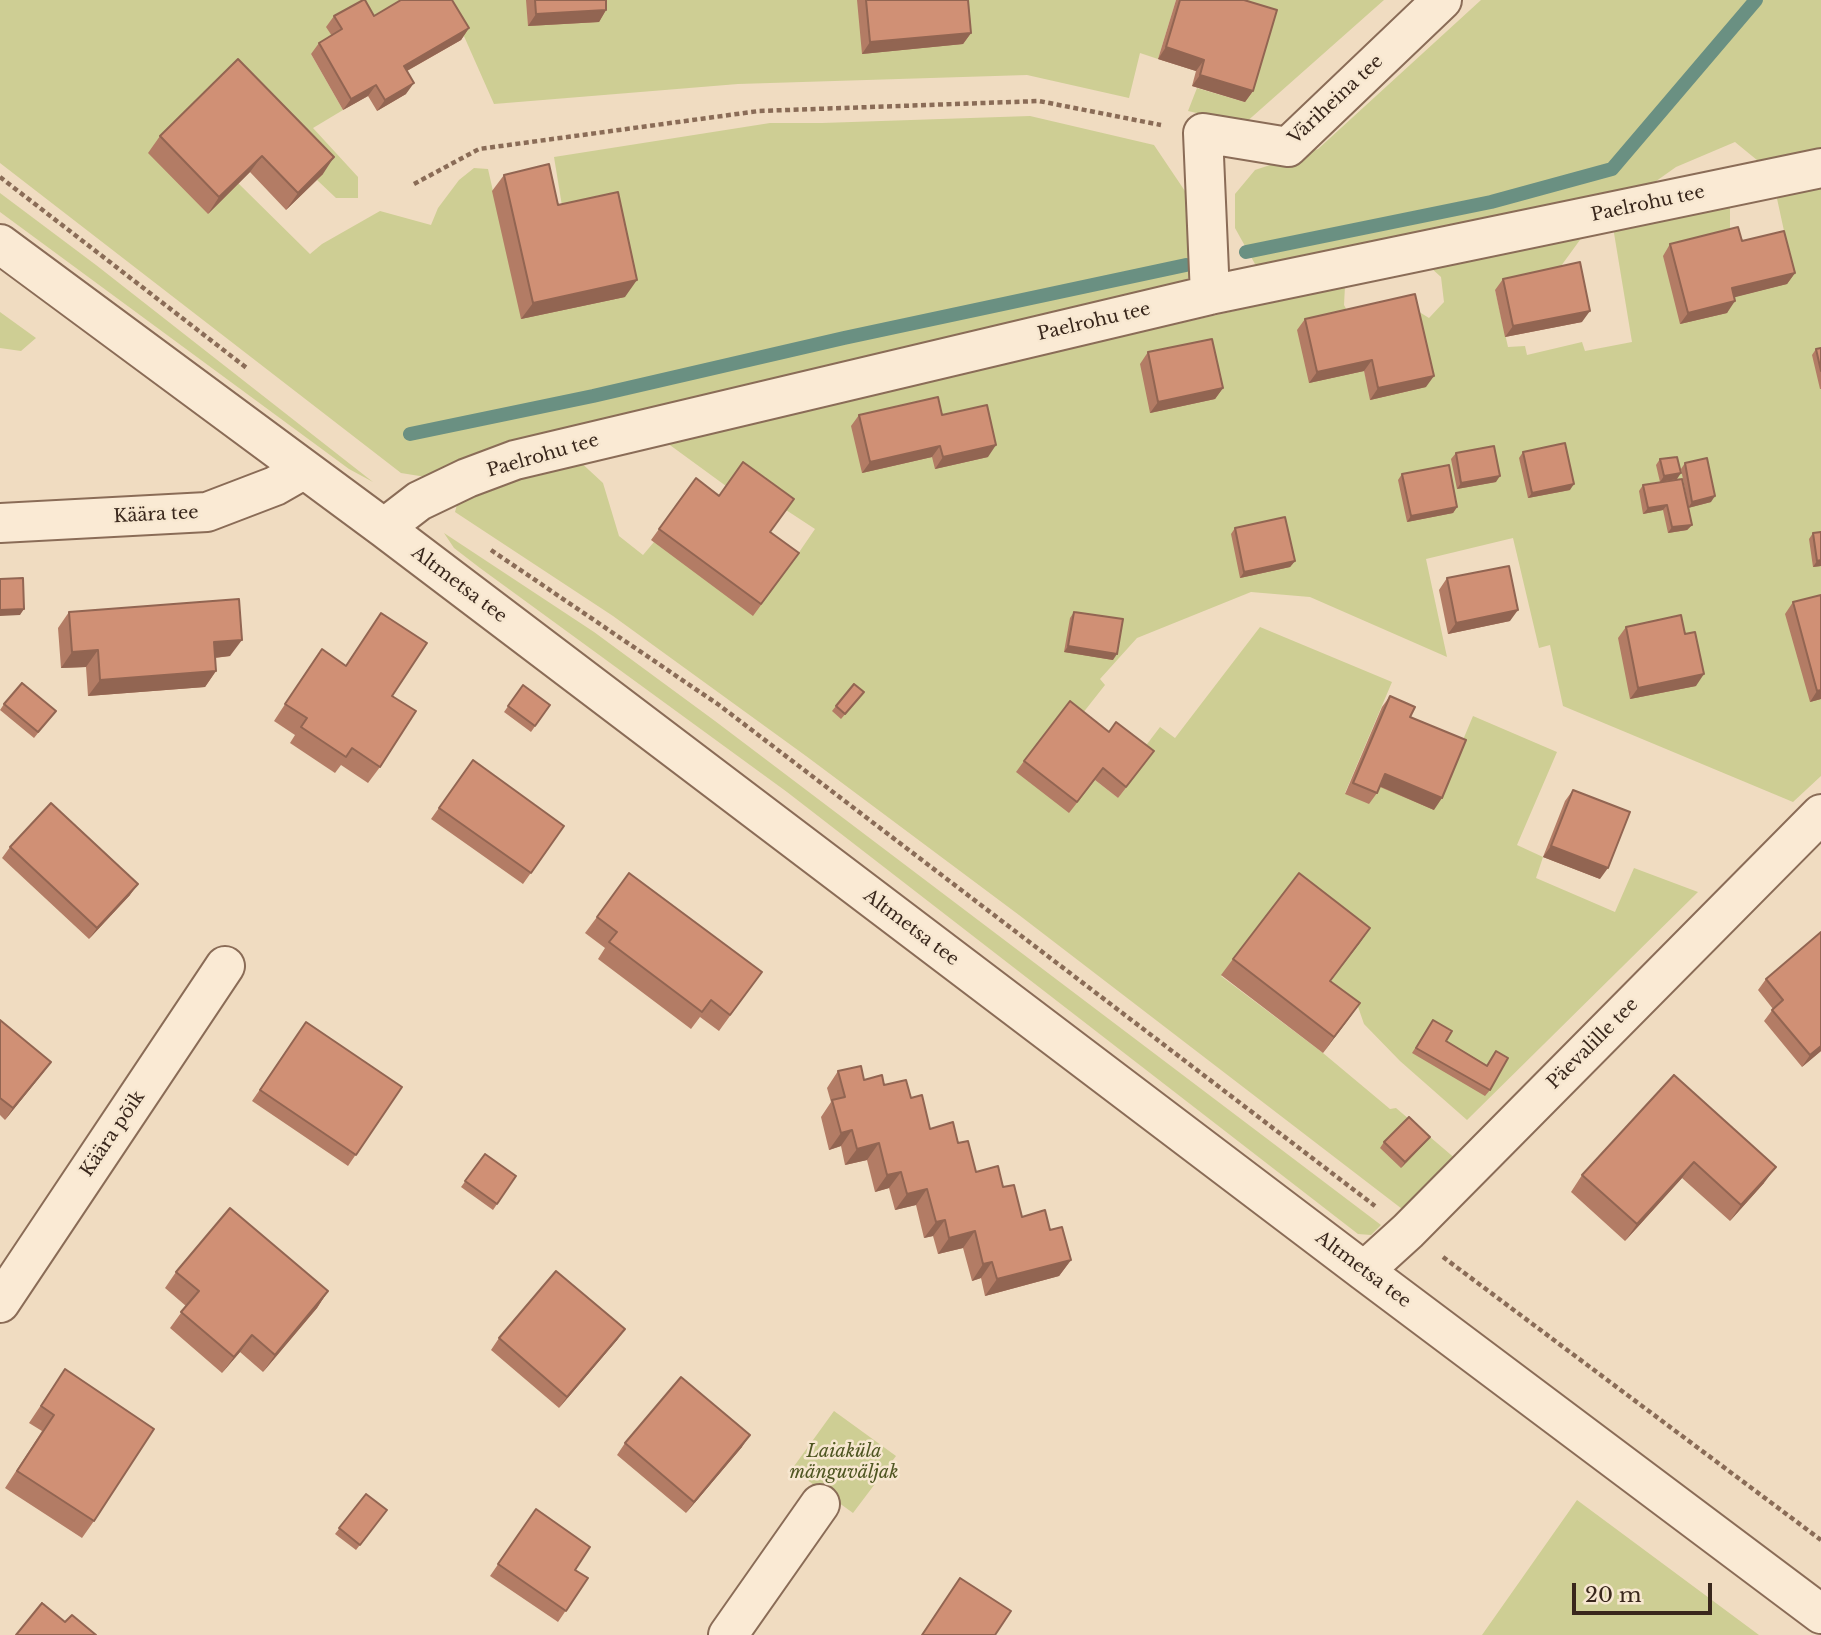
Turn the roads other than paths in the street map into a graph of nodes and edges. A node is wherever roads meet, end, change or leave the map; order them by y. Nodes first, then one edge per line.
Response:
1 (1442, 0) edge
2 (1821, 168) edge
3 (0, 244) edge
4 (1210, 295) junction
5 (303, 470) junction
6 (0, 523) edge
7 (384, 528) junction
8 (1821, 814) edge
9 (225, 966) dead end
10 (1364, 1271) junction
11 (0, 1303) edge
12 (820, 1504) dead end
13 (1821, 1614) edge
14 (728, 1635) edge

1 - 4 street, Väriheina tee
2 - 4 street, Paelrohu tee
3 - 5 street, Altmetsa tee
4 - 7 street, Paelrohu tee
5 - 6 street, Käära tee
5 - 7 street, Altmetsa tee
7 - 10 street, Altmetsa tee
8 - 10 street, Päevalille tee
9 - 11 street, Käära põik
10 - 13 street, Altmetsa tee
12 - 14 street

